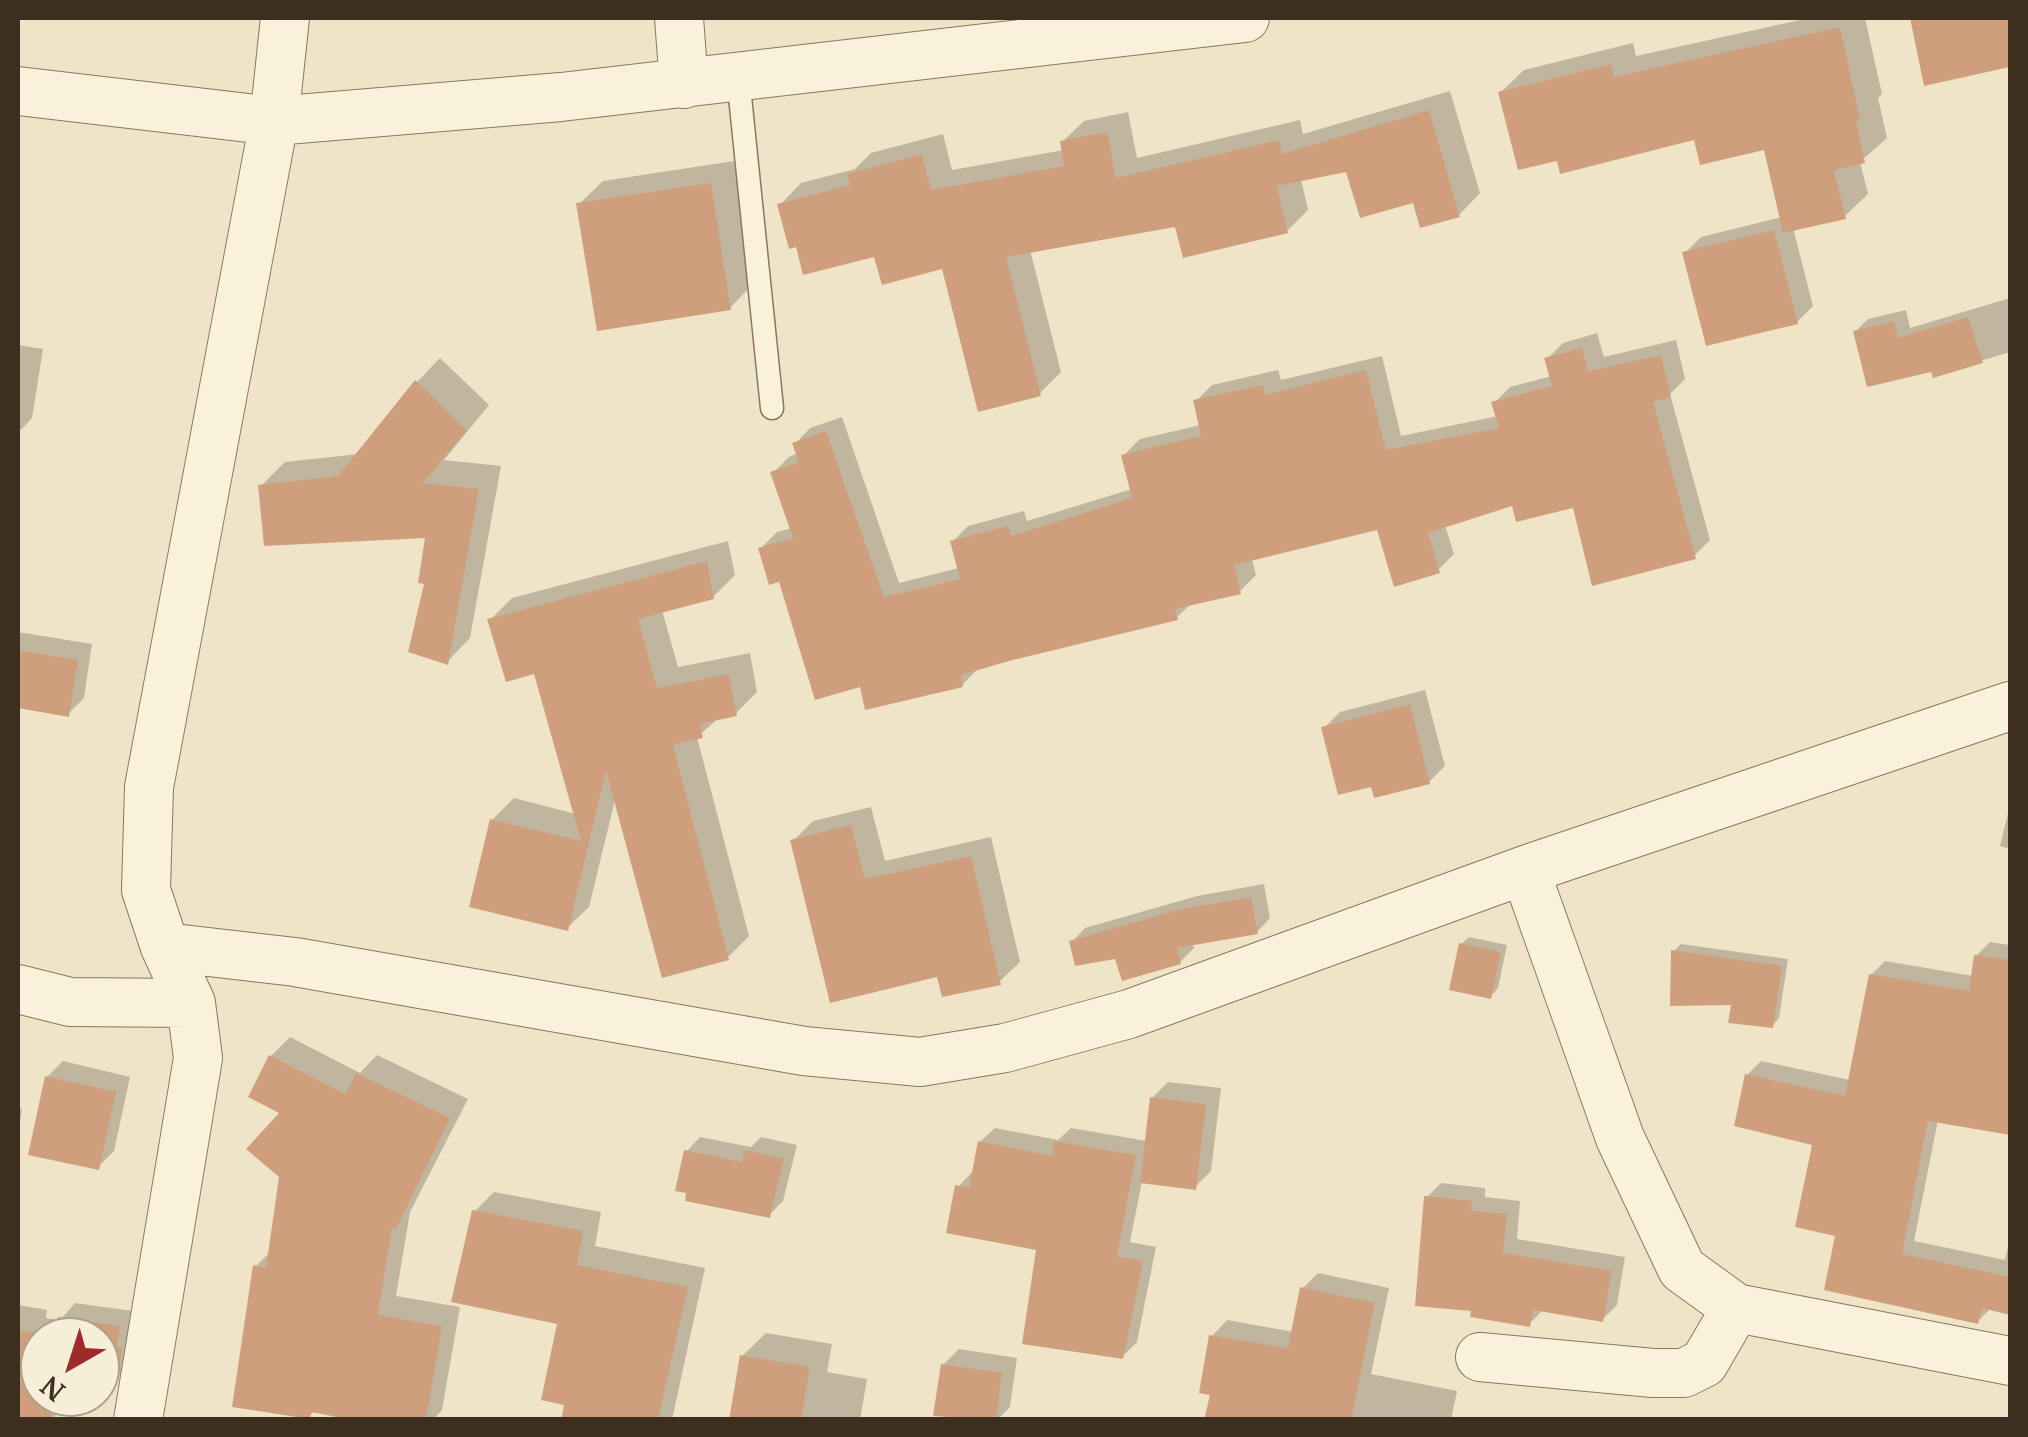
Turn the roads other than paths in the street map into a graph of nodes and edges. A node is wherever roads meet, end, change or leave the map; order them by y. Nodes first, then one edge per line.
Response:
1 (285, 18) edge
2 (679, 18) edge
3 (1245, 18) edge
4 (738, 77) junction
5 (684, 84) junction
6 (18, 91) edge
7 (274, 120) junction
8 (772, 408) dead end
9 (2010, 706) edge
10 (1525, 870) junction
11 (165, 946) junction
12 (18, 990) edge
13 (192, 1003) junction
14 (1736, 1308) junction
15 (1480, 1356) dead end
16 (2010, 1361) edge
17 (138, 1420) edge

1 - 7 street
2 - 5 street
3 - 4 street
4 - 5 street
4 - 8 lane
5 - 7 street
6 - 7 street
7 - 11 street
9 - 10 street
10 - 11 street
10 - 14 street
11 - 13 street
12 - 13 street
13 - 17 street
14 - 15 street
14 - 16 street

